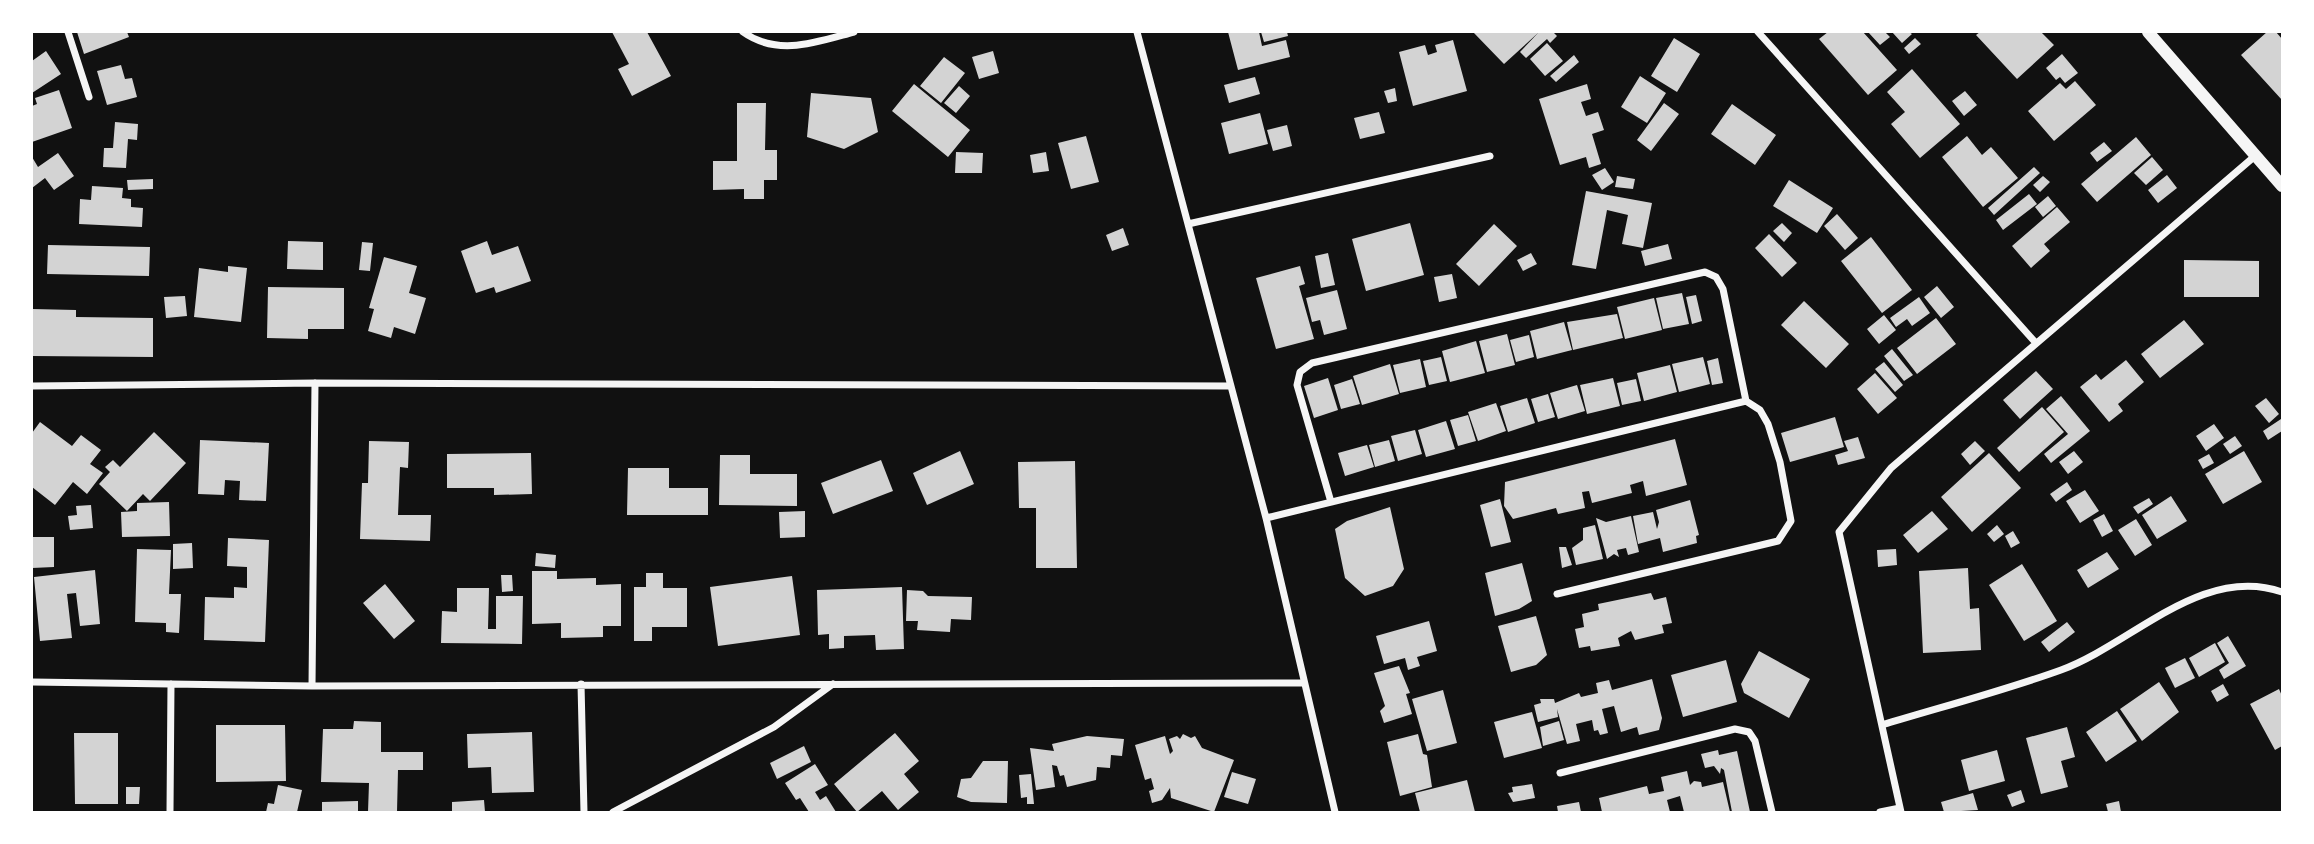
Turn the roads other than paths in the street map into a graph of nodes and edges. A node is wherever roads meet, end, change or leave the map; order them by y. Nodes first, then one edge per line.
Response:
1 (68, 32) edge
2 (743, 32) edge
3 (854, 32) edge
4 (1138, 32) edge
5 (1758, 32) edge
6 (2148, 32) edge
7 (89, 97) dead end
8 (1490, 156) dead end
9 (2255, 156) junction
10 (2283, 186) edge
11 (1188, 224) junction
12 (2035, 342) junction
13 (315, 383) junction
14 (32, 386) edge
15 (1229, 387) junction
16 (1746, 401) junction
17 (1331, 502) junction
18 (1266, 518) junction
19 (2283, 593) edge
20 (1557, 594) dead end
21 (32, 682) edge
22 (1303, 683) junction
23 (172, 684) junction
24 (581, 684) junction
25 (834, 684) junction
26 (312, 686) junction
27 (1882, 725) junction
28 (1560, 773) dead end
29 (1901, 810) edge
30 (170, 813) edge
31 (583, 813) edge
32 (614, 813) edge
33 (1335, 813) edge
34 (1772, 813) edge
35 (1880, 813) edge

1 - 7 street
2 - 3 street
4 - 11 street
5 - 12 street
6 - 9 street
8 - 11 street
9 - 10 street
9 - 12 street
11 - 15 street
12 - 27 street
13 - 14 street
13 - 15 street
13 - 26 street
15 - 18 street
16 - 17 street
16 - 17 street
16 - 20 street
17 - 18 street
18 - 22 street
19 - 27 street
21 - 23 street
22 - 25 street
22 - 33 street
23 - 26 street
23 - 30 street
24 - 25 street
24 - 26 street
24 - 31 street
25 - 32 street
27 - 29 street
28 - 34 street
29 - 35 street

